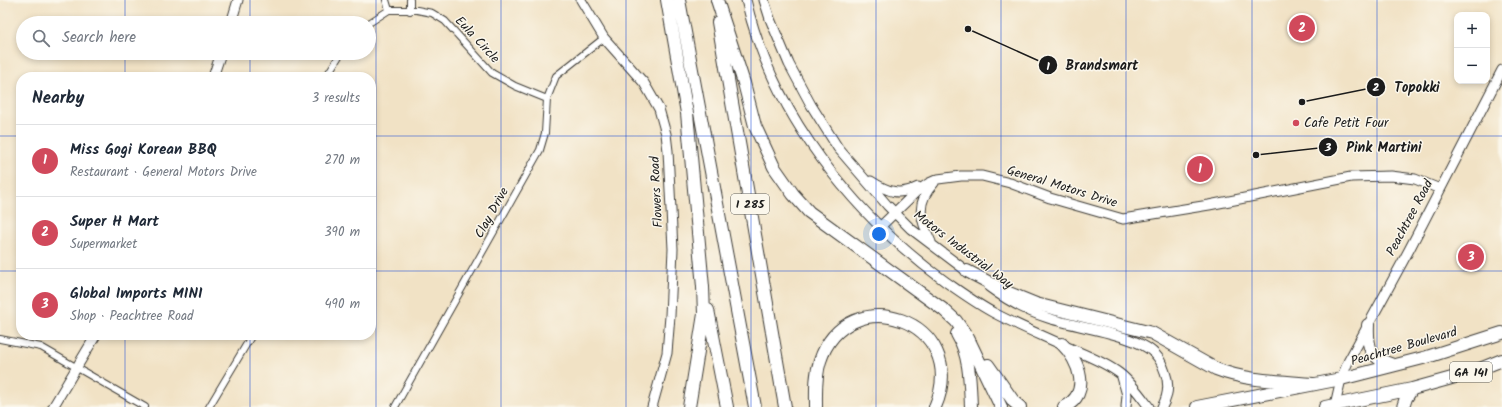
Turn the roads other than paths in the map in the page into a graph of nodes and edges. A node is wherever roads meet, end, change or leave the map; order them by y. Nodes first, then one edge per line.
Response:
1 (238, 0) edge
2 (386, 0) edge
3 (410, 0) edge
4 (581, 0) edge
5 (667, 0) edge
6 (679, 0) edge
7 (714, 0) edge
8 (717, 0) edge
9 (746, 0) edge
10 (764, 0) edge
11 (389, 10) junction
12 (410, 11) junction
13 (233, 16) edge
14 (376, 18) edge
15 (604, 38) junction
16 (219, 60) edge
17 (337, 60) edge
18 (1502, 70) edge
19 (215, 72) edge
20 (329, 72) edge
21 (547, 99) junction
22 (862, 176) junction
23 (938, 179) junction
24 (929, 183) junction
25 (1440, 189) junction
26 (894, 212) junction
27 (880, 227) junction
28 (932, 245) junction
29 (967, 271) junction
30 (704, 287) junction
31 (920, 293) junction
32 (1368, 325) junction
33 (1502, 333) edge
34 (968, 338) junction
35 (0, 339) edge
36 (93, 340) edge
37 (249, 340) edge
38 (1062, 344) junction
39 (1502, 360) edge
40 (1393, 365) junction
41 (76, 367) junction
42 (1120, 374) junction
43 (1341, 379) junction
44 (1313, 384) junction
45 (1412, 389) junction
46 (1334, 406) edge
47 (53, 407) edge
48 (146, 407) edge
49 (209, 407) edge
50 (395, 407) edge
51 (652, 407) edge
52 (689, 407) edge
53 (727, 407) edge
54 (755, 407) edge
55 (785, 407) edge
56 (816, 407) edge
57 (935, 407) edge
58 (971, 407) edge
59 (1001, 407) edge
60 (1020, 407) edge
61 (1064, 407) edge
62 (1126, 407) edge
63 (1149, 407) edge
64 (1162, 407) edge
65 (1197, 407) edge
66 (1403, 407) edge

1 - 13 street
2 - 11 street
3 - 12 street
4 - 15 street, Flowers Road
5 - 30 highway
6 - 54 highway, I 285
7 - 55 highway, I 285
8 - 31 highway
9 - 27 street
10 - 22 street, Motors Industrial Way
11 - 12 street, Eula Circle
11 - 14 street
12 - 21 street, Eula Circle
15 - 21 street, Clay Drive
15 - 51 street, Flowers Road
16 - 19 street
17 - 20 street
18 - 25 street, Peachtree Road
21 - 50 street, Clay Drive
22 - 24 street
22 - 26 street, Motors Industrial Way
23 - 24 street, General Motors Drive
23 - 25 street, General Motors Drive
23 - 28 street
24 - 26 street, General Motors Drive
25 - 32 street, Peachtree Road
26 - 27 street, General Motors Drive
26 - 28 street, Motors Industrial Way
27 - 38 street
28 - 29 street, Motors Industrial Way
29 - 44 highway
29 - 64 street, Motors Industrial Way
30 - 52 highway
30 - 53 highway
31 - 34 highway
31 - 58 highway
32 - 40 highway
32 - 43 street, Peachtree Road
33 - 40 highway, Peachtree Boulevard / GA 141
34 - 59 highway
34 - 60 highway
35 - 41 street
36 - 41 street
37 - 49 street
38 - 42 street
38 - 61 highway
39 - 45 highway, GA 141
40 - 43 highway, Peachtree Boulevard / GA 141
41 - 47 street
41 - 48 street
42 - 62 street
42 - 63 street
43 - 44 highway, Peachtree Boulevard / GA 141
43 - 46 street, Peachtree Road
44 - 65 highway, GA 141
45 - 46 highway, GA 141
45 - 66 highway
56 - 57 highway

